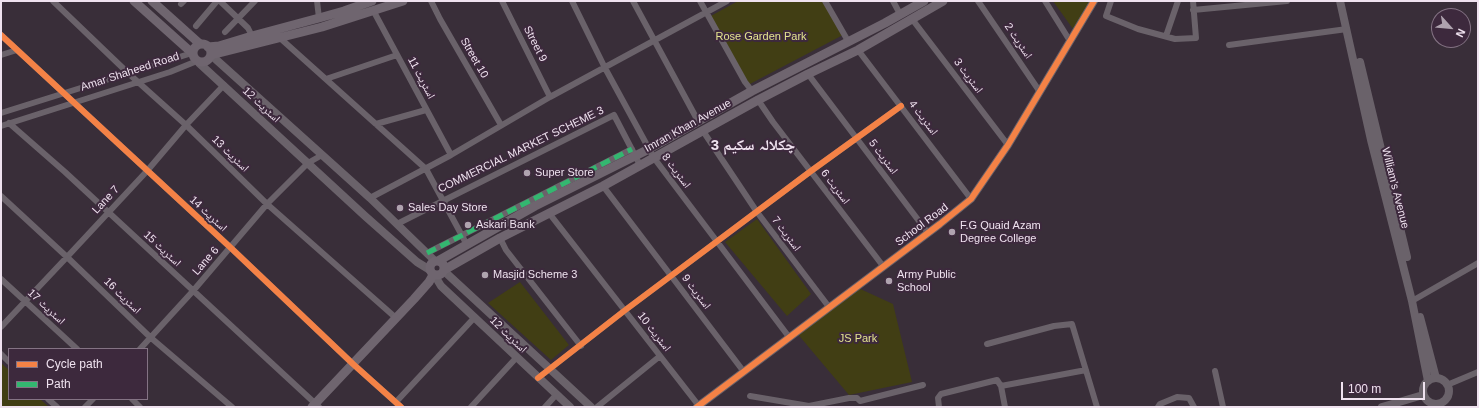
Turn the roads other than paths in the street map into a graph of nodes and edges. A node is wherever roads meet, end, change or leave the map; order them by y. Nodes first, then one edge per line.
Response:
1 (53, 1) edge
2 (134, 1) edge
3 (152, 1) edge
4 (217, 1) edge
5 (220, 1) edge
6 (255, 1) edge
7 (318, 1) edge
8 (403, 1) edge
9 (431, 1) edge
10 (502, 1) edge
11 (572, 1) edge
12 (633, 1) edge
13 (700, 1) edge
14 (726, 1) edge
15 (825, 1) edge
16 (893, 1) edge
17 (924, 1) edge
18 (943, 1) edge
19 (978, 1) edge
20 (1045, 1) edge
21 (1094, 1) edge
22 (1111, 1) edge
23 (1178, 1) edge
24 (1193, 1) edge
25 (1287, 1) edge
26 (1340, 1) edge
27 (1344, 1) edge
28 (1258, 2) edge
29 (373, 6) edge
30 (1193, 10) junction
31 (706, 12) junction
32 (900, 14) junction
33 (912, 18) junction
34 (238, 19) junction
35 (320, 23) junction
36 (196, 26) dead end
37 (1347, 29) junction
38 (225, 32) dead end
39 (1, 35) edge
40 (252, 36) junction
41 (1166, 36) junction
42 (280, 38) junction
43 (654, 40) junction
44 (848, 41) junction
45 (1070, 41) junction
46 (1228, 45) dead end
47 (206, 49) junction
48 (17, 50) junction
49 (858, 50) junction
50 (1, 55) edge
51 (397, 55) junction
52 (196, 59) junction
53 (605, 68) junction
54 (128, 73) junction
55 (808, 74) junction
56 (326, 79) junction
57 (137, 81) junction
58 (224, 85) junction
59 (752, 91) junction
60 (1040, 92) junction
61 (65, 94) junction
62 (550, 97) junction
63 (758, 100) junction
64 (74, 103) junction
65 (901, 106) junction
66 (426, 110) junction
67 (1, 113) edge
68 (698, 121) junction
69 (9, 123) junction
70 (376, 124) junction
71 (186, 125) junction
72 (501, 125) junction
73 (1, 126) edge
74 (703, 132) junction
75 (856, 138) junction
76 (1008, 145) junction
77 (649, 149) junction
78 (633, 153) junction
79 (322, 155) junction
80 (451, 156) junction
81 (654, 158) junction
82 (308, 164) junction
83 (640, 165) junction
84 (426, 169) junction
85 (147, 171) junction
86 (811, 171) junction
87 (604, 186) junction
88 (1, 196) edge
89 (370, 198) junction
90 (971, 199) junction
91 (443, 200) junction
92 (267, 204) junction
93 (757, 212) junction
94 (108, 213) junction
95 (549, 213) junction
96 (396, 224) junction
97 (928, 233) junction
98 (462, 235) junction
99 (500, 238) junction
100 (717, 242) junction
101 (467, 245) junction
102 (231, 248) junction
103 (427, 253) junction
104 (67, 257) junction
105 (436, 261) junction
106 (1478, 263) edge
107 (883, 266) junction
108 (444, 271) junction
109 (433, 273) junction
110 (671, 276) junction
111 (1, 279) edge
112 (193, 291) junction
113 (1414, 300) junction
114 (26, 302) junction
115 (829, 307) junction
116 (624, 311) junction
117 (396, 318) junction
118 (474, 318) junction
119 (1, 327) edge
120 (150, 337) junction
121 (789, 337) junction
122 (987, 344) dead end
123 (581, 346) junction
124 (76, 348) edge
125 (141, 348) edge
126 (660, 356) junction
127 (516, 358) junction
128 (353, 364) junction
129 (550, 370) junction
130 (1086, 370) junction
131 (1215, 371) dead end
132 (744, 372) junction
133 (1478, 372) edge
134 (538, 378) junction
135 (1432, 380) junction
136 (923, 385) dead end
137 (1447, 385) junction
138 (1001, 386) junction
139 (556, 395) junction
140 (750, 396) dead end
141 (49, 400) edge
142 (1423, 400) edge
143 (396, 402) junction
144 (861, 404) edge
145 (315, 406) edge
146 (698, 406) edge
147 (1438, 406) edge
148 (57, 407) edge
149 (232, 407) edge
150 (401, 407) edge
151 (471, 407) edge
152 (545, 407) edge
153 (570, 407) edge
154 (591, 407) edge
155 (597, 407) edge
156 (939, 407) edge
157 (1005, 407) edge
158 (1097, 407) edge
159 (1158, 407) edge
160 (1194, 407) edge
161 (1224, 407) edge
162 (1382, 407) edge

1 - 54 street, اسٹریٹ 13
2 - 52 main road
3 - 47 main road
4 - 36 street
5 - 34 street
6 - 34 street
7 - 35 street
8 - 29 main road
9 - 72 street, Street 10
10 - 62 street, Street 9
11 - 53 street, اسٹریٹ 8
12 - 43 street
13 - 31 street
14 - 31 street
15 - 44 street
16 - 32 street
17 - 32 main road, Imran Khan Avenue
18 - 33 main road, Imran Khan Avenue
19 - 60 street, اسٹریٹ 2
20 - 45 street
21 - 45 street, School Road
22 - 41 street
23 - 41 street
24 - 30 street
25 - 28 street
26 - 37 street, William's Avenue
27 - 113 street
28 - 30 street
29 - 35 main road
29 - 51 street, اسٹریٹ 11
30 - 41 street
31 - 43 street
31 - 59 street
32 - 44 main road, Imran Khan Avenue
33 - 49 main road, Imran Khan Avenue
33 - 76 street, اسٹریٹ 3
34 - 38 street
34 - 40 street
35 - 40 main road
35 - 42 main road
37 - 46 street
37 - 113 street, William's Avenue
39 - 48 street, اسٹریٹ 14
40 - 47 main road
42 - 47 main road
42 - 56 street
43 - 53 street
43 - 68 street
44 - 59 main road, Imran Khan Avenue
45 - 60 street, School Road
47 - 52 main road
47 - 52 main road
47 - 79 street
48 - 50 street
48 - 61 street, اسٹریٹ 14
49 - 55 main road, Imran Khan Avenue
49 - 65 street, اسٹریٹ 4
51 - 56 street
51 - 66 street, اسٹریٹ 11
52 - 54 street, Amar Shaheed Road
52 - 57 street, Amar Shaheed Road
52 - 58 street, اسٹریٹ 12
53 - 62 street
53 - 77 street, اسٹریٹ 8
54 - 57 street, اسٹریٹ 13
54 - 61 street, Amar Shaheed Road
55 - 63 main road, Imran Khan Avenue
55 - 75 street, اسٹریٹ 5
56 - 70 street
57 - 64 street, Amar Shaheed Road
57 - 71 street, اسٹریٹ 13
58 - 71 street, Lane 7
58 - 82 street, اسٹریٹ 12
59 - 68 main road, Imran Khan Avenue
60 - 76 street, School Road
61 - 64 street, اسٹریٹ 14
61 - 67 street, Amar Shaheed Road
62 - 72 street
63 - 74 main road, Imran Khan Avenue
63 - 86 street, اسٹریٹ 6
64 - 69 street, Amar Shaheed Road
64 - 85 street, اسٹریٹ 14
65 - 75 street
65 - 90 street, اسٹریٹ 4
66 - 70 street
66 - 80 street, اسٹریٹ 11
68 - 77 main road, Imran Khan Avenue
69 - 73 street, Amar Shaheed Road
69 - 94 street, اسٹریٹ 15
70 - 84 street
71 - 85 street, Lane 7
71 - 92 street, اسٹریٹ 13
72 - 80 street
74 - 81 main road, Imran Khan Avenue
74 - 93 street, اسٹریٹ 7
75 - 86 street
75 - 97 street, اسٹریٹ 5
76 - 90 street, School Road
77 - 78 main road, Imran Khan Avenue
77 - 81 street, اسٹریٹ 8
78 - 83 street
78 - 91 street, COMMERCIAL MARKET SCHEME 3
78 - 98 street
78 - 101 main road, Imran Khan Avenue
79 - 82 street, Lane 6
79 - 89 street
80 - 84 street
81 - 83 main road, Imran Khan Avenue
81 - 100 street, اسٹریٹ 8
82 - 92 street, Lane 6
82 - 109 street, اسٹریٹ 12
83 - 87 main road, Imran Khan Avenue
84 - 89 street
84 - 91 street
85 - 94 street, Lane 7
85 - 102 street, اسٹریٹ 14
86 - 93 street
86 - 107 street, اسٹریٹ 6
87 - 95 main road, Imran Khan Avenue
87 - 110 street, اسٹریٹ 9
88 - 104 street, اسٹریٹ 16
89 - 96 street
90 - 97 street, School Road
91 - 96 street, COMMERCIAL MARKET SCHEME 3
91 - 98 street
92 - 102 street, Lane 6
92 - 117 street, اسٹریٹ 13
93 - 100 street
93 - 115 street, اسٹریٹ 7
94 - 104 street, Lane 7
94 - 112 street, اسٹریٹ 15
95 - 99 main road, Imran Khan Avenue
95 - 116 street, اسٹریٹ 10
96 - 103 street
97 - 107 street, School Road
98 - 101 street
98 - 103 street
99 - 108 main road, Imran Khan Avenue
99 - 123 street
100 - 110 street
100 - 121 street, اسٹریٹ 8
101 - 105 main road, Imran Khan Avenue
102 - 112 street, Lane 6
102 - 128 street, اسٹریٹ 14
103 - 105 street
104 - 114 street, Lane 7
104 - 120 street, اسٹریٹ 16
105 - 108 main road
105 - 109 main road
106 - 113 street
107 - 115 street, School Road
108 - 109 main road
108 - 129 street
109 - 117 main road
109 - 118 street, اسٹریٹ 12
110 - 116 street
110 - 132 street, اسٹریٹ 9
111 - 114 street, اسٹریٹ 17
112 - 120 street, Lane 6
112 - 145 street, اسٹریٹ 15
113 - 135 street, William's Avenue
114 - 119 street, Lane 7
114 - 124 street, اسٹریٹ 17
115 - 121 street, School Road
116 - 123 street
116 - 126 street, اسٹریٹ 10
117 - 128 main road
118 - 127 street, اسٹریٹ 12
118 - 143 street
120 - 125 street, Lane 6
120 - 149 street, اسٹریٹ 16
121 - 132 street, School Road
122 - 130 street
123 - 129 street
126 - 146 street, اسٹریٹ 10
126 - 155 street
127 - 134 street, اسٹریٹ 12
127 - 151 street
128 - 143 street, اسٹریٹ 14
128 - 145 main road
129 - 134 street
129 - 154 street
130 - 138 street
130 - 158 street
131 - 161 street
132 - 146 street, School Road
133 - 137 street
134 - 139 street, اسٹریٹ 12
135 - 137 street
135 - 142 street
136 - 144 street
137 - 147 street
138 - 156 street
138 - 157 street
139 - 152 street
139 - 153 street, اسٹریٹ 12
140 - 144 street
141 - 148 street
142 - 147 street
142 - 162 street
143 - 150 street, اسٹریٹ 14
159 - 160 street

